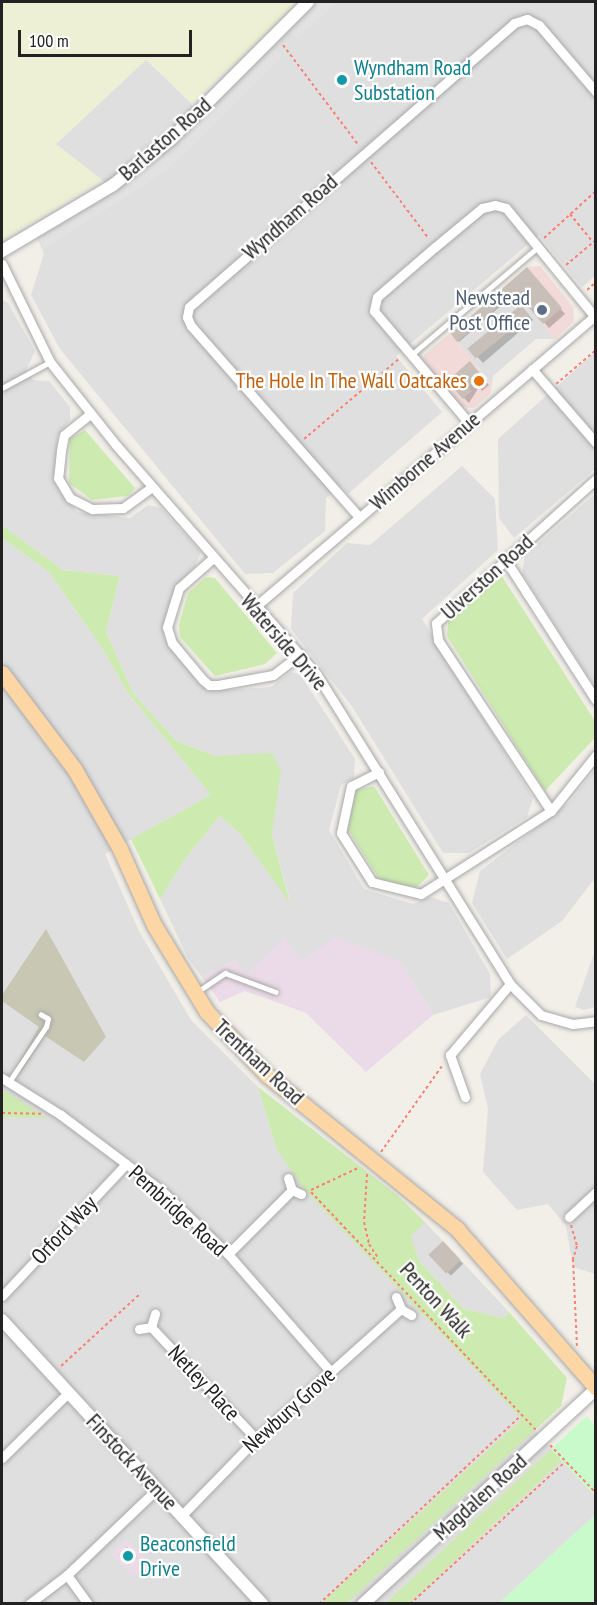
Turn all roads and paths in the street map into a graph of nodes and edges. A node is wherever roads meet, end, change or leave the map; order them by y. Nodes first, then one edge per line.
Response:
1 (308, 2) edge
2 (276, 36) junction
3 (596, 92) edge
4 (364, 153) junction
5 (596, 191) edge
6 (570, 214) junction
7 (594, 241) edge
8 (536, 246) junction
9 (435, 247) junction
10 (2, 251) edge
11 (2, 264) edge
12 (557, 272) junction
13 (595, 315) edge
14 (596, 350) edge
15 (407, 353) junction
16 (50, 362) junction
17 (532, 369) junction
18 (2, 388) edge
19 (549, 390) junction
20 (90, 414) junction
21 (468, 423) junction
22 (596, 443) edge
23 (297, 445) junction
24 (596, 479) edge
25 (152, 487) junction
26 (359, 518) junction
27 (213, 558) junction
28 (505, 559) junction
29 (255, 607) junction
30 (301, 654) junction
31 (2, 673) edge
32 (596, 700) edge
33 (596, 755) edge
34 (379, 772) junction
35 (551, 811) junction
36 (446, 879) junction
37 (510, 984) junction
38 (276, 992) dead end
39 (195, 993) junction
40 (41, 1015) dead end
41 (596, 1021) edge
42 (450, 1055) junction
43 (5, 1080) edge
44 (465, 1097) dead end
45 (2, 1113) edge
46 (61, 1115) junction
47 (126, 1164) junction
48 (372, 1165) junction
49 (288, 1178) dead end
50 (301, 1192) junction
51 (596, 1192) edge
52 (569, 1216) joint
53 (228, 1254) junction
54 (383, 1265) junction
55 (141, 1293) dead end
56 (2, 1296) edge
57 (396, 1297) dead end
58 (401, 1309) junction
59 (155, 1314) dead end
60 (411, 1315) dead end
61 (2, 1320) edge
62 (151, 1327) junction
63 (139, 1329) dead end
64 (568, 1355) junction
65 (331, 1372) junction
66 (53, 1374) junction
67 (596, 1388) edge
68 (68, 1393) junction
69 (522, 1415) junction
70 (256, 1438) junction
71 (543, 1438) junction
72 (2, 1458) edge
73 (566, 1461) junction
74 (157, 1489) junction
75 (596, 1493) edge
76 (182, 1515) junction
77 (68, 1575) junction
78 (29, 1604) edge
79 (88, 1604) edge
80 (262, 1604) edge
81 (319, 1604) edge
82 (363, 1604) edge
83 (410, 1604) edge

1 - 2 street, Barlaston Road
2 - 4 path
2 - 10 street, Barlaston Road
3 - 4 street, Wyndham Road
4 - 9 path
4 - 23 street, Wyndham Road
5 - 6 path
6 - 7 path
6 - 8 path
7 - 12 path
8 - 9 street
8 - 12 street
8 - 15 lane
9 - 15 street
11 - 16 street, Waterside Drive
12 - 13 street
13 - 17 street, Wimborne Avenue
14 - 19 path
15 - 21 street
15 - 23 path
16 - 18 lane
16 - 20 street, Waterside Drive
17 - 19 street
17 - 21 street, Wimborne Avenue
19 - 22 street
20 - 25 street, Waterside Drive
20 - 25 street
21 - 26 street, Wimborne Avenue
23 - 26 street, Wyndham Road
24 - 28 street, Ulverston Road
25 - 27 street, Waterside Drive
26 - 29 street, Wimborne Avenue
27 - 29 street, Waterside Drive
27 - 30 street
28 - 32 street
28 - 35 street, Ulverston Road
29 - 30 street, Waterside Drive
30 - 34 street, Waterside Drive
31 - 39 main road, Trentham Road
33 - 35 street
34 - 36 street, Waterside Drive
34 - 36 street
35 - 36 street
36 - 37 street, Waterside Drive
37 - 41 street, Waterside Drive
37 - 42 street
38 - 39 lane
39 - 48 main road, Trentham Road
40 - 43 lane
42 - 44 street
42 - 48 path
43 - 46 street, Pembridge Road
45 - 46 path
46 - 47 street, Pembridge Road
47 - 53 street, Pembridge Road
47 - 56 street, Orford Way
48 - 50 path
48 - 54 path
48 - 64 main road, Trentham Road
49 - 50 street
50 - 53 street
50 - 54 path, Penton Walk
51 - 52 street
52 - 64 path
53 - 65 street, Pembridge Road
54 - 69 path, Penton Walk
55 - 66 path
57 - 58 street
58 - 60 street
58 - 65 street, Newbury Grove
59 - 62 street, Netley Place
61 - 66 street, Finstock Avenue
62 - 63 street, Netley Place
62 - 70 street, Netley Place
64 - 67 main road, Trentham Road
65 - 70 street, Newbury Grove
66 - 68 street, Finstock Avenue
67 - 71 street, Magdalen Road
68 - 72 street
68 - 74 street, Finstock Avenue
69 - 71 path, Penton Walk
69 - 81 path
70 - 76 street, Newbury Grove
71 - 73 path, Penton Walk
71 - 82 street, Magdalen Road
73 - 75 path, Penton Walk
73 - 83 path
74 - 76 street, Finstock Avenue
74 - 77 street
76 - 80 street, Finstock Avenue
77 - 78 street
77 - 79 street

